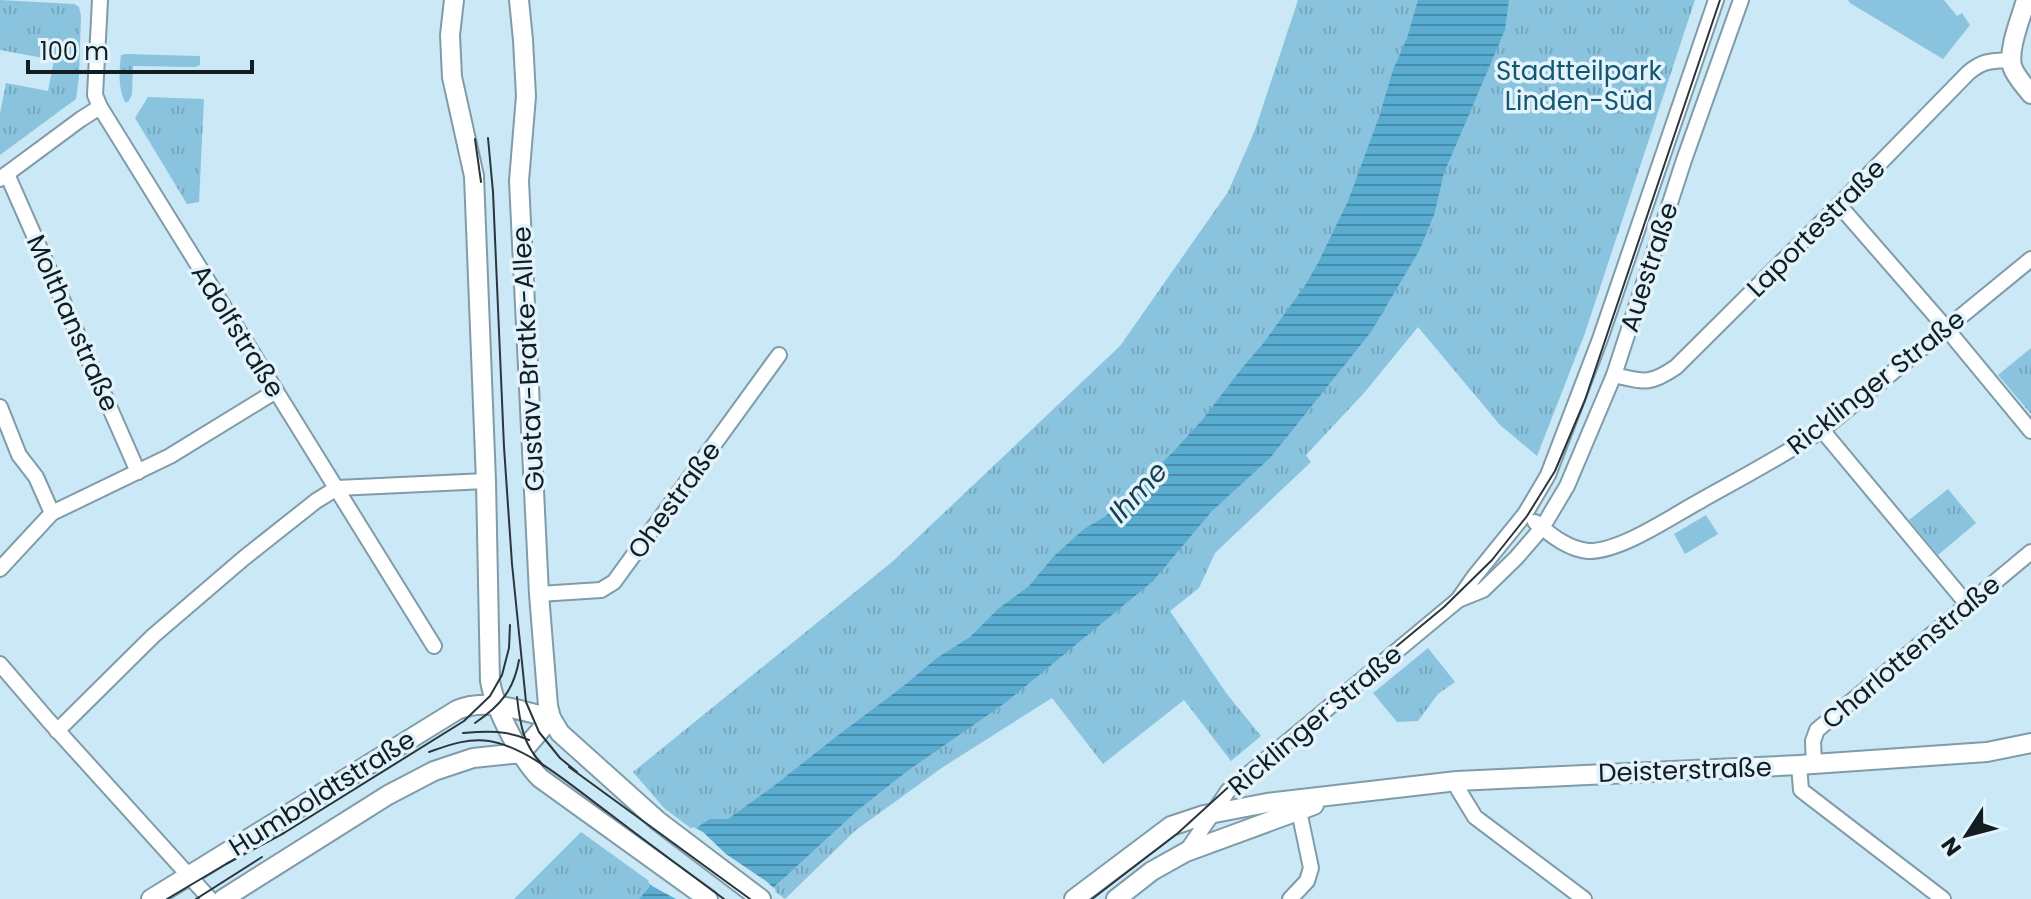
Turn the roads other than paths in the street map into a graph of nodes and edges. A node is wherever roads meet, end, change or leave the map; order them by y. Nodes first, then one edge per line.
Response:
1 (100, 0) edge
2 (454, 0) edge
3 (519, 0) edge
4 (1716, 0) edge
5 (1741, 0) edge
6 (2026, 0) edge
7 (2011, 60) junction
8 (2031, 94) edge
9 (100, 107) junction
10 (4, 177) edge
11 (1839, 205) junction
12 (2031, 259) edge
13 (1946, 328) junction
14 (779, 355) dead end
15 (1614, 375) junction
16 (276, 391) junction
17 (0, 407) edge
18 (1822, 430) junction
19 (2031, 431) edge
20 (0, 441) edge
21 (19, 455) junction
22 (138, 472) junction
23 (486, 481) junction
24 (337, 488) junction
25 (52, 513) junction
26 (1525, 514) junction
27 (1542, 528) junction
28 (2031, 552) edge
29 (0, 569) edge
30 (539, 594) junction
31 (1458, 600) junction
32 (1967, 604) junction
33 (434, 646) dead end
34 (0, 664) edge
35 (498, 706) junction
36 (551, 718) junction
37 (57, 731) junction
38 (2031, 743) edge
39 (521, 753) junction
40 (1807, 764) junction
41 (1457, 781) junction
42 (1339, 796) junction
43 (1299, 811) junction
44 (1211, 814) junction
45 (1186, 852) junction
46 (188, 876) junction
47 (151, 899) edge
48 (210, 899) edge
49 (223, 899) edge
50 (708, 899) edge
51 (761, 899) edge
52 (1074, 899) edge
53 (1116, 899) edge
54 (1290, 899) edge
55 (1584, 899) edge
56 (1943, 899) edge

1 - 9 street, Adolfstraße
2 - 23 street, Gustav-Bratke-Allee
3 - 30 street, Gustav-Bratke-Allee
4 - 26 street, Auestraße
5 - 15 street, Auestraße
6 - 7 street
7 - 8 street
7 - 11 street, Laportestraße
9 - 10 street
9 - 16 street, Adolfstraße
10 - 22 street, Molthanstraße
11 - 13 street
11 - 15 street, Laportestraße
12 - 13 street, Ricklinger Straße
13 - 18 street, Ricklinger Straße
13 - 19 street
14 - 30 street, Ohestraße
15 - 27 street, Auestraße
16 - 22 street
16 - 24 street, Adolfstraße
17 - 21 street
18 - 27 street, Ricklinger Straße
18 - 32 street
20 - 21 street
21 - 25 street
22 - 25 street
23 - 24 street
23 - 35 street, Gustav-Bratke-Allee
24 - 33 street, Adolfstraße
24 - 37 street
25 - 29 street
26 - 27 street, Ricklinger Straße
26 - 31 street, Ricklinger Straße
27 - 31 street, Ricklinger Straße
28 - 32 street, Charlottenstraße
30 - 36 street, Gustav-Bratke-Allee
31 - 44 street, Ricklinger Straße
32 - 40 street, Charlottenstraße
34 - 37 street
35 - 36 street
35 - 39 street, Gustav-Bratke-Allee
35 - 46 street, Humboldtstraße
36 - 39 street
36 - 51 street
37 - 46 street
38 - 40 street, Deisterstraße
39 - 49 street, Humboldtstraße
39 - 50 street, Gustav-Bratke-Allee
40 - 41 street, Deisterstraße
40 - 56 street
41 - 42 street, Deisterstraße
41 - 55 street
42 - 43 street, Deisterstraße
42 - 44 street, Deisterstraße
43 - 45 street, Deisterstraße
43 - 54 street
44 - 45 street, Ricklinger Straße
44 - 52 street, Deisterstraße
45 - 53 street, Deisterstraße
46 - 47 street, Humboldtstraße
46 - 48 street

